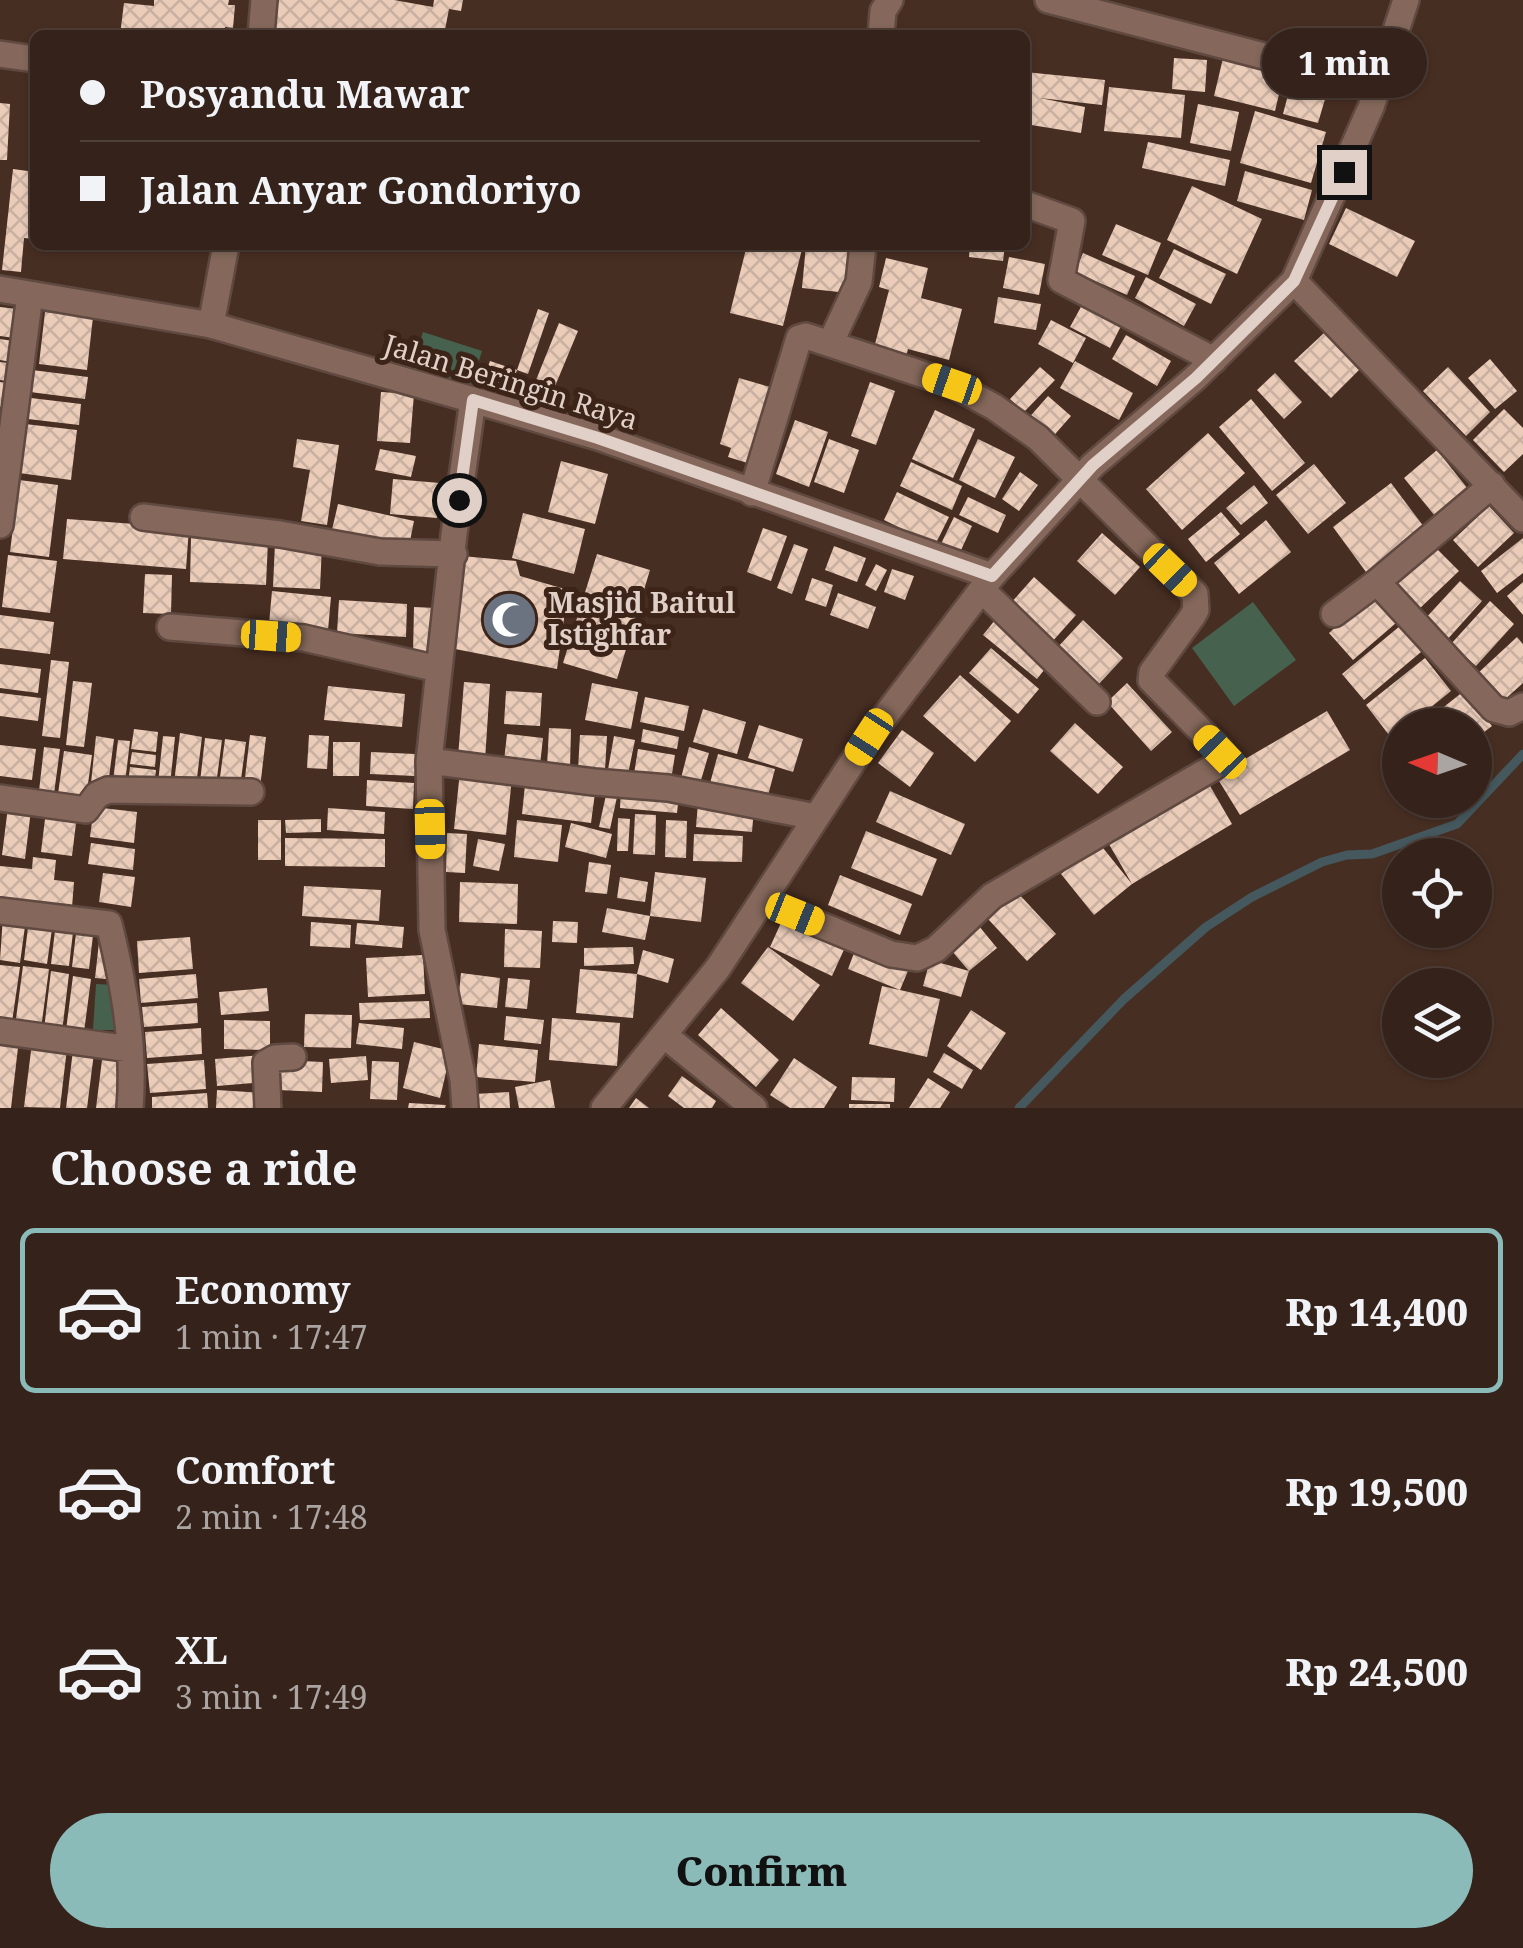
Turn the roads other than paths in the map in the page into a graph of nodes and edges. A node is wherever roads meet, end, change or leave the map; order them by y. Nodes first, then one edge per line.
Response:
1 (264, 0) edge
2 (890, 0) edge
3 (1048, 0) edge
4 (1406, 0) edge
5 (261, 30) edge
6 (881, 30) edge
7 (0, 54) edge
8 (30, 59) edge
9 (1378, 86) junction
10 (1030, 206) edge
11 (225, 250) edge
12 (863, 250) edge
13 (1294, 281) junction
14 (0, 289) edge
15 (30, 296) junction
16 (211, 325) junction
17 (830, 344) junction
18 (1214, 360) junction
19 (473, 400) junction
20 (1080, 478) junction
21 (1492, 485) junction
22 (752, 493) junction
23 (1519, 506) edge
24 (142, 517) dead end
25 (0, 524) edge
26 (454, 554) junction
27 (1377, 582) junction
28 (987, 583) junction
29 (1334, 614) dead end
30 (170, 628) dead end
31 (438, 669) junction
32 (1097, 702) dead end
33 (1523, 706) edge
34 (429, 762) junction
35 (251, 792) dead end
36 (0, 798) edge
37 (816, 817) junction
38 (763, 901) junction
39 (0, 911) edge
40 (0, 1031) edge
41 (664, 1035) junction
42 (130, 1049) junction
43 (292, 1057) dead end
44 (130, 1108) edge
45 (268, 1108) edge
46 (466, 1108) edge
47 (604, 1108) edge
48 (754, 1108) edge

1 - 5 street
2 - 6 street
3 - 9 street
4 - 9 street
7 - 8 street
9 - 13 street
10 - 18 street
11 - 16 street
12 - 17 street
13 - 18 street
13 - 21 street
14 - 15 street, Jalan Beringin Raya
15 - 16 street, Jalan Beringin Raya
15 - 25 street
16 - 19 street, Jalan Beringin Raya
17 - 20 street
17 - 22 street
18 - 20 street
19 - 22 street, Jalan Beringin Raya
19 - 26 street
20 - 28 street
20 - 38 street
21 - 23 street
21 - 27 street
22 - 28 street, Jalan Beringin Raya
24 - 26 street
26 - 31 street
27 - 29 street
27 - 33 street
28 - 32 street
28 - 37 street
30 - 31 street
31 - 34 street
34 - 37 street
34 - 46 street
35 - 36 street
37 - 38 street
38 - 41 street
39 - 42 street
40 - 42 street
41 - 47 street
41 - 48 street
42 - 44 street
43 - 45 street

